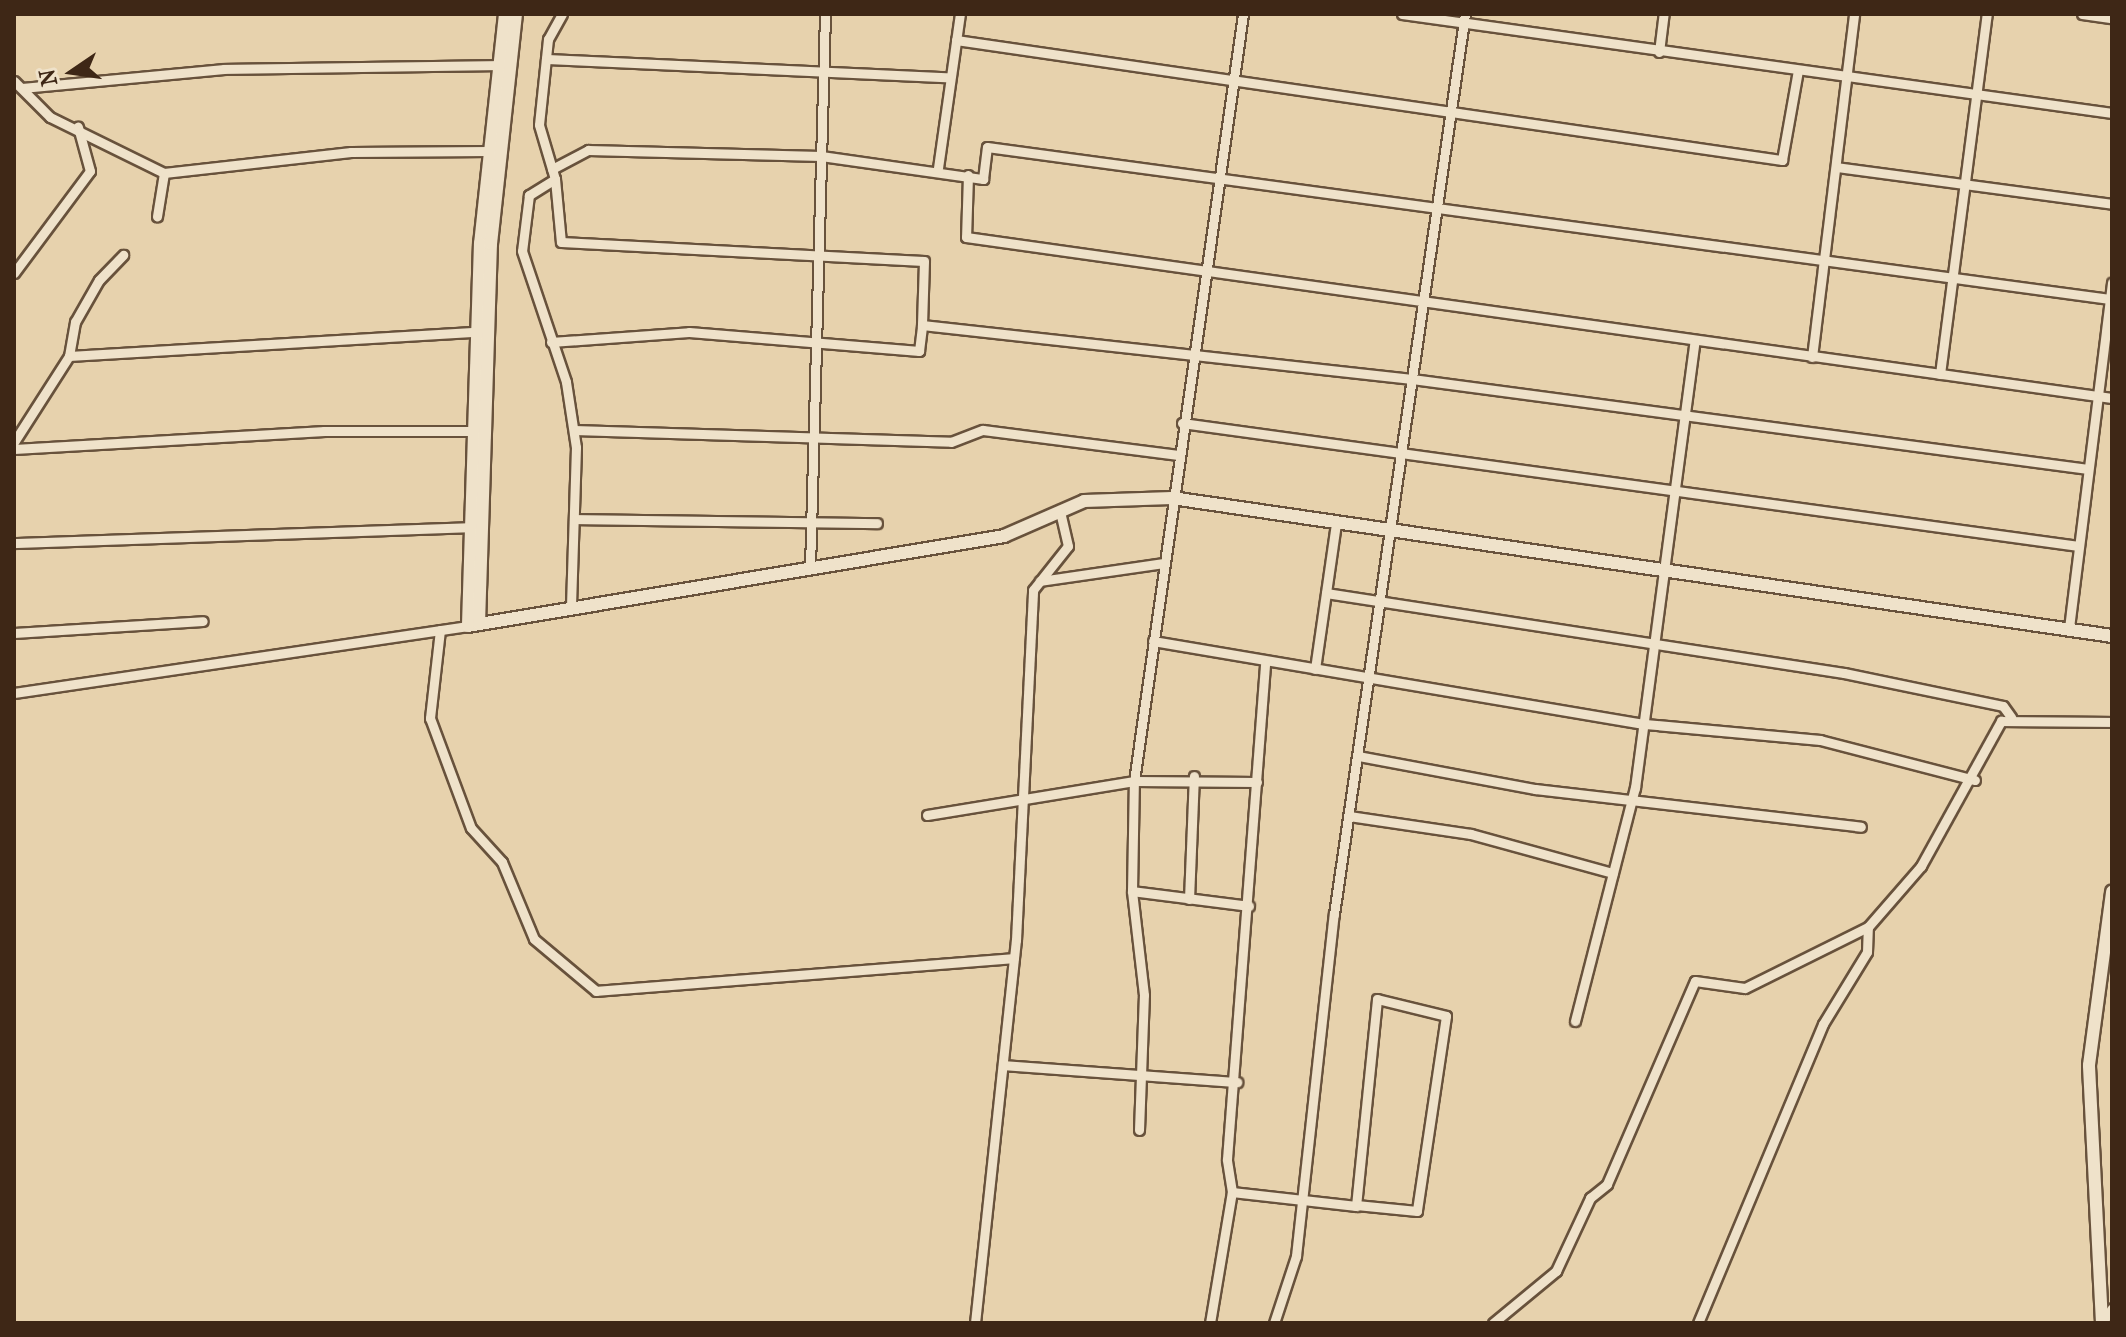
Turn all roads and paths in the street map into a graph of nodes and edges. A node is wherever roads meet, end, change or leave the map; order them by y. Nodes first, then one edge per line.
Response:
1 (505, 14) edge
2 (516, 14) edge
3 (562, 14) edge
4 (825, 14) edge
5 (960, 14) edge
6 (1243, 14) edge
7 (1402, 14) edge
8 (1664, 14) edge
9 (1854, 14) edge
10 (1987, 14) edge
11 (2082, 14) edge
12 (1465, 18) edge
13 (2112, 18) edge
14 (956, 40) junction
15 (1659, 52) junction
16 (546, 59) junction
17 (499, 65) junction
18 (824, 68) junction
19 (1798, 70) junction
20 (1847, 76) junction
21 (947, 77) junction
22 (1234, 79) junction
23 (18, 84) edge
24 (1976, 94) junction
25 (1452, 111) junction
26 (2112, 113) edge
27 (78, 127) junction
28 (490, 151) junction
29 (821, 156) junction
30 (1836, 167) junction
31 (938, 168) junction
32 (164, 173) junction
33 (554, 174) junction
34 (968, 175) junction
35 (1218, 179) junction
36 (1966, 183) junction
37 (2112, 204) edge
38 (1438, 205) junction
39 (157, 216) dead end
40 (819, 251) junction
41 (123, 255) dead end
42 (1824, 260) junction
43 (15, 268) edge
44 (1203, 273) junction
45 (1953, 279) junction
46 (2112, 283) edge
47 (2110, 299) junction
48 (1423, 305) junction
49 (922, 325) junction
50 (476, 332) junction
51 (1695, 341) junction
52 (551, 342) junction
53 (816, 342) junction
54 (69, 356) junction
55 (1812, 357) junction
56 (1191, 359) junction
57 (1940, 374) junction
58 (1412, 379) junction
59 (2097, 396) junction
60 (2112, 398) edge
61 (1684, 419) junction
62 (1182, 423) junction
63 (574, 430) junction
64 (473, 431) junction
65 (814, 434) junction
66 (14, 442) edge
67 (14, 449) edge
68 (1178, 455) junction
69 (1401, 456) junction
70 (2088, 469) junction
71 (1675, 495) junction
72 (1172, 498) junction
73 (1060, 512) junction
74 (574, 519) junction
75 (812, 522) junction
76 (877, 523) dead end
77 (1336, 523) junction
78 (471, 527) junction
79 (1390, 530) junction
80 (14, 543) edge
81 (2079, 546) junction
82 (1163, 563) junction
83 (1668, 566) junction
84 (810, 568) junction
85 (1040, 581) junction
86 (1326, 593) junction
87 (1379, 603) junction
88 (571, 608) junction
89 (203, 621) dead end
90 (473, 625) junction
91 (2069, 628) junction
92 (440, 630) junction
93 (14, 633) edge
94 (2112, 636) edge
95 (1153, 641) junction
96 (1655, 647) junction
97 (1265, 661) junction
98 (1315, 669) junction
99 (1369, 678) junction
100 (14, 693) edge
101 (2011, 717) junction
102 (2112, 722) edge
103 (1645, 724) junction
104 (1358, 756) junction
105 (1194, 776) junction
106 (1975, 780) junction
107 (1134, 781) junction
108 (1257, 782) junction
109 (1632, 802) junction
110 (1026, 804) junction
111 (927, 815) dead end
112 (1349, 816) junction
113 (1861, 827) dead end
114 (1613, 873) junction
115 (1132, 891) junction
116 (2112, 892) edge
117 (1189, 899) junction
118 (1249, 906) junction
119 (1868, 927) junction
120 (1014, 958) junction
121 (1575, 1021) dead end
122 (1003, 1065) junction
123 (1142, 1073) junction
124 (1237, 1082) junction
125 (1139, 1130) dead end
126 (1232, 1192) junction
127 (1300, 1203) junction
128 (1356, 1205) junction
129 (2112, 1308) edge
130 (975, 1323) edge
131 (1210, 1323) edge
132 (1274, 1323) edge
133 (1493, 1323) edge
134 (1698, 1323) edge
135 (2102, 1323) edge

1 - 17 street
2 - 90 street
3 - 16 street
4 - 18 street
5 - 14 street
6 - 22 street
7 - 12 street
8 - 15 street
9 - 20 street
10 - 24 street
11 - 13 street
12 - 15 street
12 - 25 street
14 - 21 street
14 - 22 street
15 - 19 street
16 - 18 street
16 - 33 street
17 - 23 street
17 - 28 street
18 - 21 street
18 - 29 street
19 - 20 street
19 - 25 street
20 - 24 street
20 - 30 street
21 - 31 street
22 - 25 street
22 - 35 street
23 - 27 street
24 - 26 street
24 - 36 street
25 - 38 street
27 - 32 street
27 - 43 street
28 - 32 street
28 - 50 street
29 - 31 street
29 - 33 street
29 - 40 street
30 - 36 street
30 - 42 street
31 - 34 street
32 - 39 street
33 - 40 street
33 - 52 street
34 - 35 street
34 - 44 street
35 - 38 street
35 - 44 street
36 - 37 street
36 - 45 street
38 - 42 street
38 - 48 street
40 - 49 street
40 - 53 street
41 - 54 street
42 - 45 street
42 - 55 street
44 - 48 street
44 - 56 street
45 - 47 street
45 - 57 street
46 - 47 street
47 - 59 street
48 - 51 street
48 - 58 street
49 - 53 street
49 - 56 street
50 - 54 street
50 - 64 street
51 - 55 street
51 - 61 street
52 - 53 street
52 - 63 street
53 - 65 street
54 - 66 street
55 - 57 street
56 - 58 street
56 - 62 street
57 - 59 street
58 - 61 street
58 - 69 street
59 - 60 street
59 - 70 street
61 - 70 street
61 - 71 street
62 - 68 street
62 - 69 street
63 - 65 street
63 - 74 street
64 - 67 street
64 - 78 street
65 - 68 street
65 - 75 street
68 - 72 street
69 - 71 street
69 - 79 street
70 - 81 street
71 - 81 street
71 - 83 street
72 - 73 street
72 - 77 street
72 - 82 street
73 - 84 street
73 - 85 street
74 - 75 street
74 - 88 street
75 - 76 street
75 - 84 street
77 - 79 street
77 - 86 street
78 - 80 street
78 - 90 street
79 - 83 street
79 - 87 street
81 - 91 street
82 - 85 street
82 - 95 street
83 - 91 street
83 - 96 street
84 - 88 street
85 - 110 street
86 - 87 street
86 - 98 street
87 - 96 street
87 - 99 street
88 - 90 street
89 - 93 street
90 - 92 street
91 - 94 street
92 - 100 street
92 - 120 street
95 - 97 street
95 - 107 street
96 - 101 street
96 - 103 street
97 - 98 street
97 - 108 street
98 - 99 street
99 - 103 street
99 - 104 street
101 - 102 street
101 - 106 street
103 - 106 street
103 - 109 street
104 - 109 street
104 - 112 street
105 - 107 street
105 - 108 street
105 - 117 street
106 - 119 street
107 - 110 street
107 - 115 street
108 - 118 street
109 - 113 street
109 - 114 street
110 - 111 street
110 - 120 street
112 - 114 street
112 - 127 street
114 - 121 street
115 - 117 street
115 - 123 street
116 - 135 street
117 - 118 street
118 - 124 street
119 - 133 street
119 - 134 street
120 - 122 street
122 - 123 street
122 - 130 street
123 - 124 street
123 - 125 street
124 - 126 street
126 - 127 street
126 - 131 street
127 - 128 street
127 - 132 street
128 - 128 street
129 - 135 street

